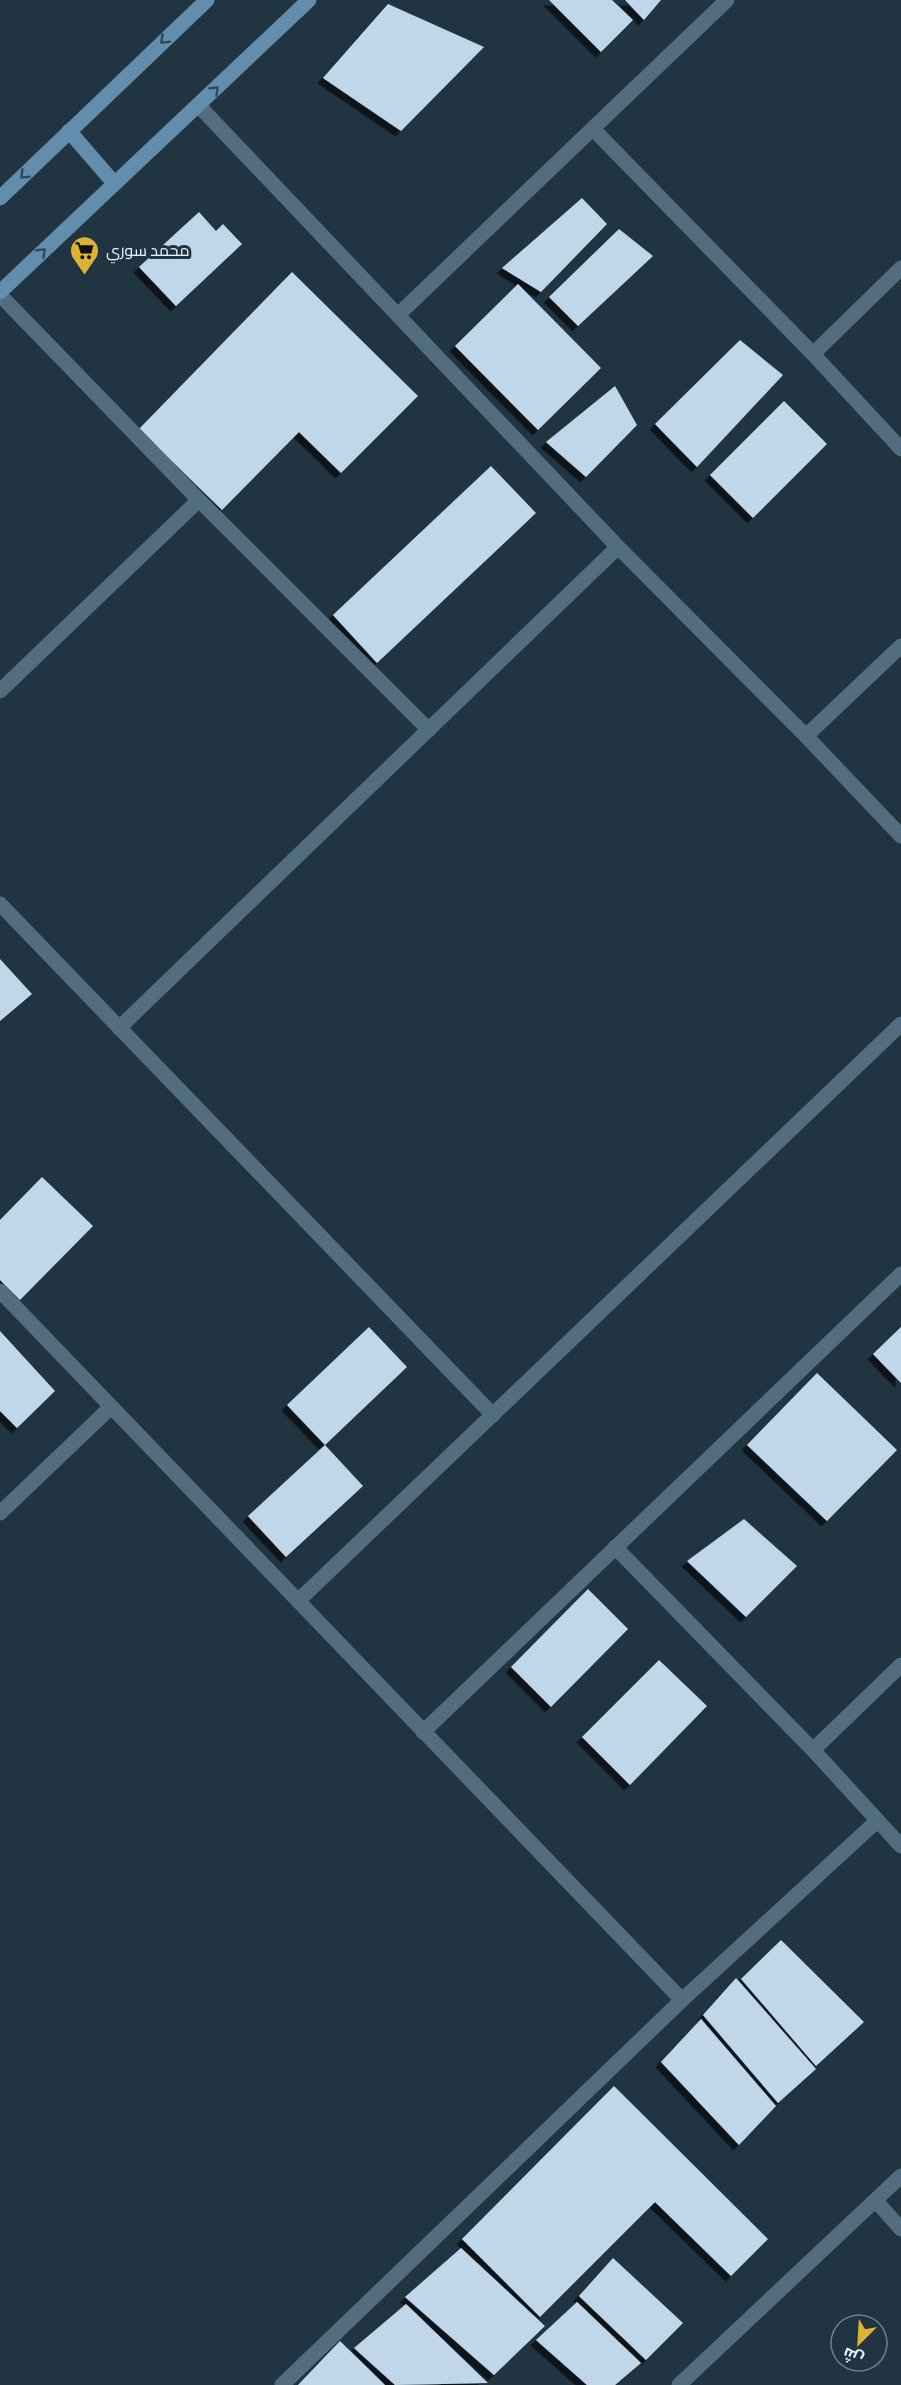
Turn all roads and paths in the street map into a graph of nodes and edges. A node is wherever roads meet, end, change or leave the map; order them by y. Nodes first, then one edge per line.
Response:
1 (207, 0) edge
2 (309, 0) edge
3 (728, 0) edge
4 (199, 106) junction
5 (593, 129) junction
6 (69, 132) junction
7 (114, 183) junction
8 (0, 198) edge
9 (901, 268) edge
10 (0, 294) edge
11 (399, 314) junction
12 (813, 354) junction
13 (901, 449) edge
14 (199, 500) junction
15 (618, 547) junction
16 (901, 646) edge
17 (0, 691) edge
18 (429, 730) junction
19 (806, 736) junction
20 (901, 836) edge
21 (0, 904) edge
22 (901, 1024) edge
23 (119, 1028) junction
24 (901, 1274) edge
25 (0, 1291) edge
26 (111, 1407) junction
27 (493, 1415) junction
28 (0, 1513) edge
29 (615, 1548) junction
30 (298, 1601) junction
31 (901, 1665) edge
32 (423, 1732) junction
33 (813, 1750) junction
34 (878, 1821) junction
35 (901, 1846) edge
36 (682, 2000) junction
37 (901, 2176) edge
38 (876, 2201) junction
39 (901, 2229) edge
40 (282, 2385) edge
41 (679, 2385) edge

1 -> 6 street
4 -> 2 street
3 - 5 street
4 - 7 street
4 - 11 street
5 - 11 street
5 - 12 street
6 - 7 street
6 -> 8 street
10 -> 7 street
9 - 12 street
10 - 14 street
11 - 15 street
12 - 13 street
14 - 17 street
14 - 18 street
15 - 18 street
15 - 19 street
16 - 19 street
18 - 23 street
19 - 20 street
21 - 23 street
22 - 27 street
23 - 27 street
24 - 29 street
25 - 26 street
26 - 28 street
26 - 30 street
27 - 30 street
29 - 32 street
29 - 33 street
30 - 32 street
31 - 33 street
32 - 36 street
33 - 34 street
34 - 35 street
34 - 36 street
36 - 40 street
37 - 38 street
38 - 39 street
38 - 41 street

